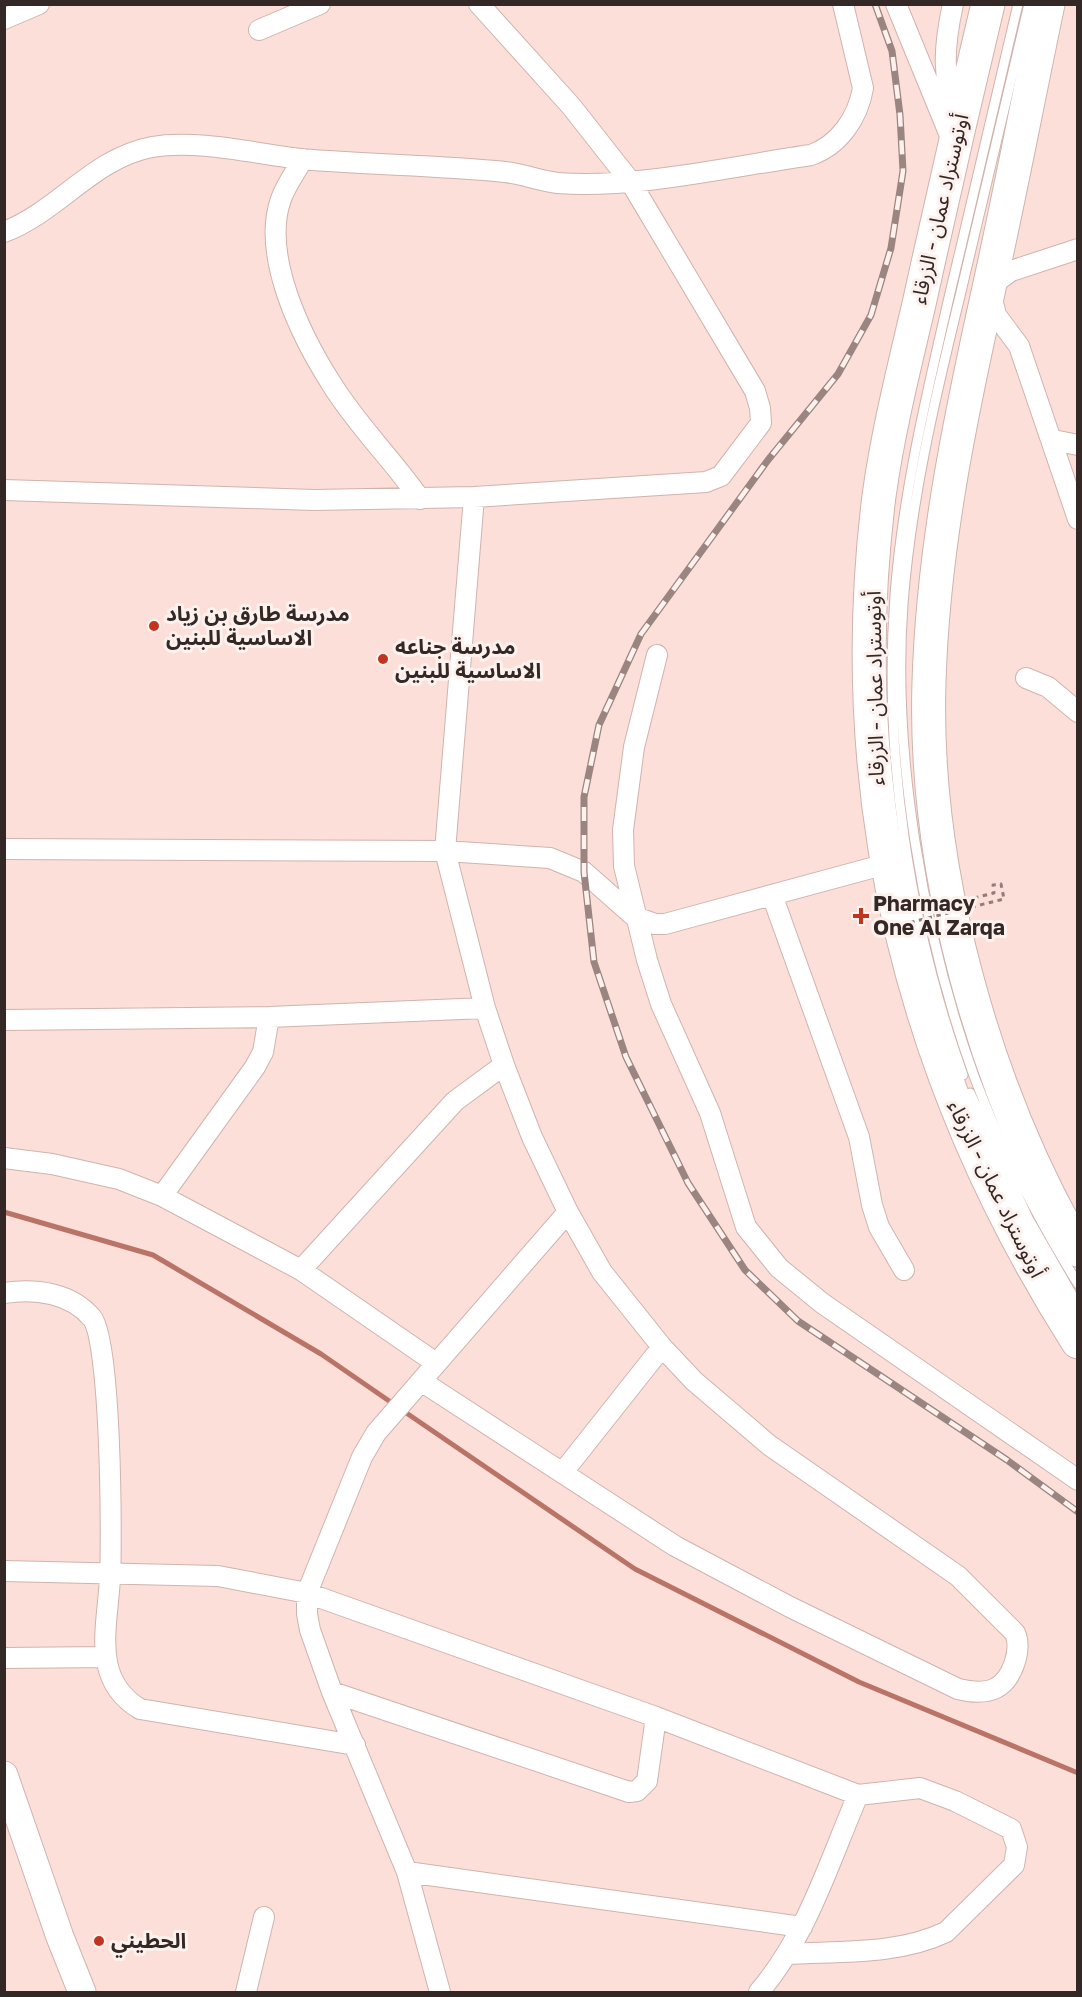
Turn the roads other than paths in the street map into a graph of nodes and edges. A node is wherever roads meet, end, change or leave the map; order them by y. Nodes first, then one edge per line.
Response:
1 (39, 4) edge
2 (320, 4) edge
3 (479, 4) edge
4 (843, 4) edge
5 (896, 4) edge
6 (952, 4) edge
7 (988, 4) edge
8 (1018, 4) edge
9 (1029, 4) edge
10 (1048, 4) edge
11 (4, 19) edge
12 (259, 30) dead end
13 (957, 134) junction
14 (303, 159) junction
15 (630, 182) junction
16 (4, 232) edge
17 (1077, 249) edge
18 (989, 287) junction
19 (1053, 440) junction
20 (1077, 445) edge
21 (4, 490) edge
22 (1073, 491) edge
23 (474, 497) junction
24 (420, 499) junction
25 (1077, 519) edge
26 (657, 655) dead end
27 (1026, 678) dead end
28 (1077, 712) edge
29 (4, 849) edge
30 (445, 851) junction
31 (886, 864) junction
32 (772, 895) junction
33 (636, 917) junction
34 (485, 1008) junction
35 (269, 1017) junction
36 (4, 1020) edge
37 (504, 1065) junction
38 (4, 1158) edge
39 (162, 1196) junction
40 (568, 1212) junction
41 (1077, 1250) edge
42 (301, 1270) junction
43 (904, 1270) dead end
44 (1077, 1284) edge
45 (4, 1293) edge
46 (1077, 1305) edge
47 (1077, 1342) edge
48 (662, 1347) junction
49 (436, 1363) junction
50 (421, 1381) junction
51 (563, 1472) junction
52 (1077, 1480) edge
53 (4, 1571) edge
54 (111, 1574) junction
55 (307, 1593) junction
56 (105, 1657) junction
57 (4, 1658) edge
58 (332, 1692) junction
59 (656, 1717) junction
60 (355, 1745) junction
61 (4, 1775) edge
62 (858, 1795) junction
63 (4, 1822) edge
64 (407, 1872) junction
65 (264, 1917) dead end
66 (802, 1927) junction
67 (787, 1954) junction
68 (66, 1992) edge
69 (82, 1992) edge
70 (246, 1992) edge
71 (440, 1992) edge
72 (759, 1992) edge

1 - 11 street
2 - 12 street
3 - 15 street
4 - 15 street
5 - 13 street
6 - 13 street
7 - 13 highway, أوتوستراد عمان - الزرقاء
8 - 46 lane
9 - 44 lane
10 - 18 highway, أوتوستراد عمان - الزرقاء
13 - 31 highway, أوتوستراد عمان - الزرقاء
14 - 15 street
14 - 16 street
14 - 24 street
15 - 23 street
17 - 18 street
18 - 19 street
18 - 41 highway, أوتوستراد عمان - الزرقاء
19 - 20 street
19 - 22 street
21 - 24 street
22 - 25 street
23 - 24 street
23 - 30 street
26 - 33 street
27 - 28 street
29 - 30 street
30 - 33 street
30 - 34 street
31 - 32 street
31 - 47 highway, أوتوستراد عمان - الزرقاء
32 - 33 street
32 - 43 street
33 - 52 street
34 - 35 street
34 - 37 street
35 - 36 street
35 - 39 street
37 - 40 street
37 - 42 street
38 - 39 street
39 - 42 street
40 - 48 street
40 - 49 street
42 - 49 street
45 - 54 street
48 - 51 street
48 - 51 street
49 - 50 street
50 - 51 street
50 - 55 street
53 - 54 street
54 - 55 street
54 - 56 street
55 - 58 street
55 - 59 street
56 - 57 street
56 - 60 street
58 - 59 street
58 - 60 street
59 - 62 street
60 - 64 street
61 - 69 main road
62 - 66 street
62 - 67 street
63 - 68 main road
64 - 66 street
64 - 71 street
65 - 70 street
66 - 67 street
67 - 72 street

